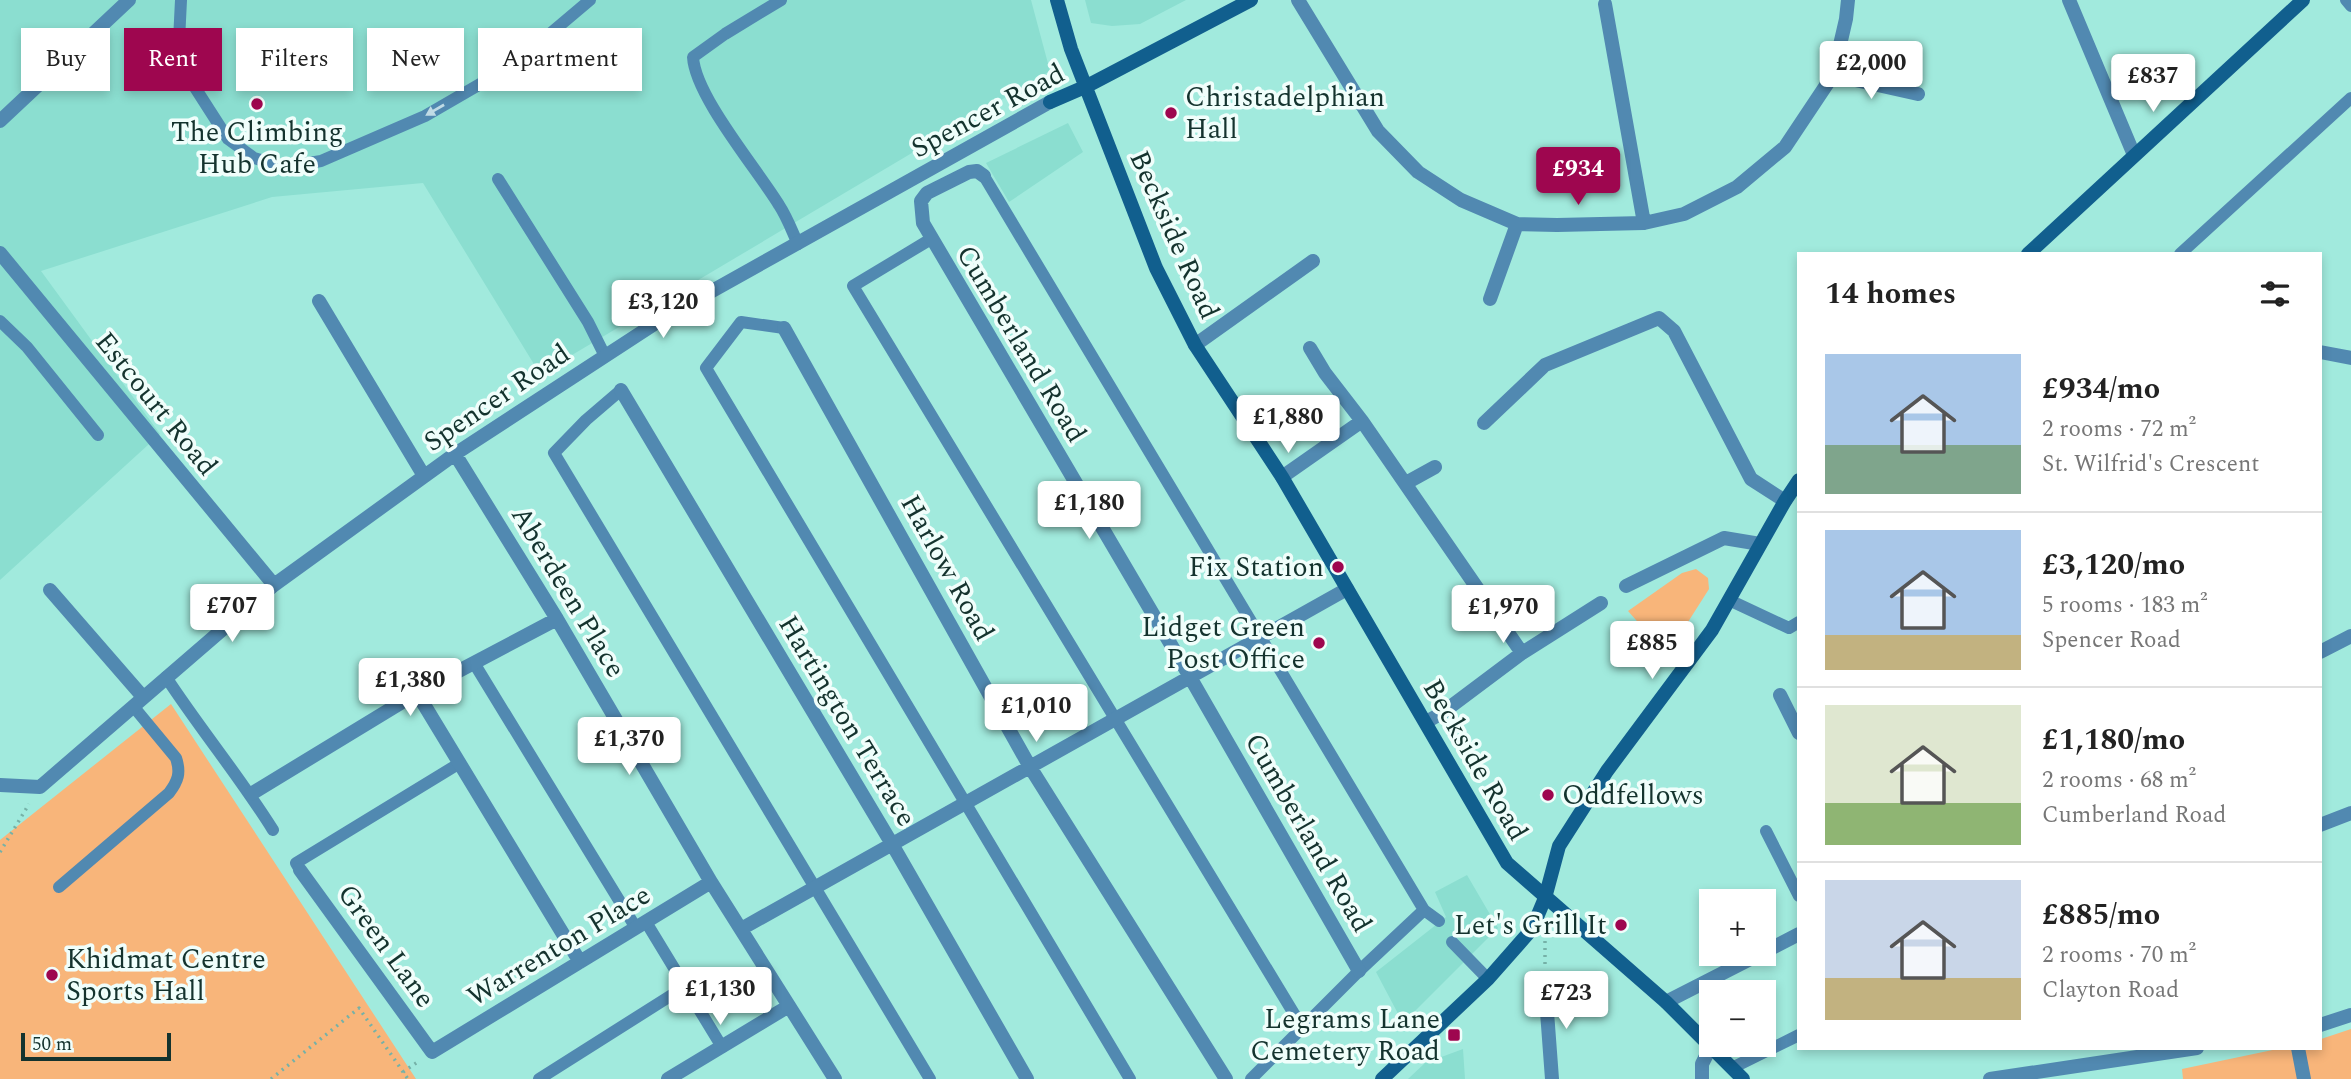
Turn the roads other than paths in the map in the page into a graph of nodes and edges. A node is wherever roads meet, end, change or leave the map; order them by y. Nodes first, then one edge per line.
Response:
1 (129, 0) edge
2 (181, 0) edge
3 (590, 0) edge
4 (781, 0) edge
5 (1058, 0) edge
6 (1251, 0) edge
7 (1298, 0) edge
8 (1848, 0) edge
9 (2069, 0) edge
10 (2302, 0) edge
11 (2346, 0) edge
12 (1605, 4) dead end
13 (2351, 6) edge
14 (1833, 75) junction
15 (1087, 86) junction
16 (1918, 94) dead end
17 (2351, 97) edge
18 (0, 121) edge
19 (2134, 155) junction
20 (984, 176) joint
21 (498, 179) dead end
22 (1517, 223) junction
23 (1644, 223) junction
24 (931, 239) junction
25 (798, 244) junction
26 (2030, 252) edge
27 (2182, 252) edge
28 (0, 253) edge
29 (1313, 261) dead end
30 (1490, 299) dead end
31 (319, 301) dead end
32 (0, 321) edge
33 (784, 328) joint
34 (1195, 345) junction
35 (1310, 348) dead end
36 (2322, 352) edge
37 (606, 356) junction
38 (2351, 358) edge
39 (621, 390) joint
40 (1362, 421) junction
41 (1484, 423) dead end
42 (98, 435) dead end
43 (455, 454) junction
44 (1435, 467) dead end
45 (424, 476) junction
46 (1282, 477) junction
47 (1406, 483) junction
48 (1797, 483) edge
49 (1785, 501) junction
50 (1760, 544) junction
51 (274, 584) junction
52 (1626, 586) dead end
53 (1347, 589) junction
54 (50, 590) dead end
55 (1729, 600) junction
56 (1601, 603) dead end
57 (556, 620) junction
58 (1797, 623) edge
59 (2351, 636) edge
60 (1261, 637) junction
61 (2322, 651) edge
62 (1522, 653) junction
63 (474, 663) junction
64 (166, 677) junction
65 (1190, 677) junction
66 (417, 693) junction
67 (1780, 695) dead end
68 (138, 701) junction
69 (1117, 718) junction
70 (1426, 722) junction
71 (1797, 729) edge
72 (460, 763) junction
73 (1030, 767) junction
74 (0, 785) edge
75 (251, 794) junction
76 (966, 803) junction
77 (2351, 813) edge
78 (2322, 824) edge
79 (273, 830) dead end
80 (1766, 831) dead end
81 (892, 844) junction
82 (300, 870) joint
83 (711, 883) junction
84 (59, 887) dead end
85 (814, 888) junction
86 (1797, 892) edge
87 (1545, 898) junction
88 (1424, 910) junction
89 (1439, 921) dead end
90 (641, 925) junction
91 (741, 929) junction
92 (1797, 935) edge
93 (1452, 942) dead end
94 (1776, 946) edge
95 (580, 962) junction
96 (1737, 966) edge
97 (1359, 971) junction
98 (1488, 979) junction
99 (1545, 985) dead end
100 (686, 986) junction
101 (1666, 1002) junction
102 (789, 1006) junction
103 (2351, 1016) edge
104 (2322, 1024) edge
105 (1303, 1027) junction
106 (1699, 1034) edge
107 (1797, 1036) edge
108 (722, 1047) junction
109 (2183, 1050) edge
110 (2298, 1050) edge
111 (432, 1052) joint
112 (1706, 1057) edge
113 (1721, 1057) edge
114 (1737, 1074) edge
115 (832, 1078) edge
116 (539, 1079) edge
117 (668, 1079) edge
118 (930, 1079) edge
119 (1027, 1079) edge
120 (1130, 1079) edge
121 (1226, 1079) edge
122 (1251, 1079) edge
123 (1382, 1079) edge
124 (1552, 1079) edge
125 (1702, 1079) edge
126 (1990, 1079) edge
127 (2304, 1079) edge

1 - 18 street
3 -> 2 lane
4 - 25 lane
5 - 15 street, Beckside Road
6 - 15 street, Spencer Road
7 - 22 street
8 - 14 street
9 - 19 street
10 - 19 street
11 - 13 lane
12 - 23 street
14 - 16 street
14 - 23 street
15 - 25 street, Spencer Road
15 - 34 street, Beckside Road
17 - 27 lane
19 - 26 street
20 - 24 street, Cumberland Road
20 - 60 lane
21 - 37 lane
22 - 23 street
22 - 30 street
24 - 65 street, Cumberland Road
24 - 69 lane
25 - 37 street, Spencer Road
28 - 51 street, Estcourt Road
29 - 34 street
31 - 45 street
32 - 42 lane
33 - 73 street, Harlow Road
33 - 76 lane
34 - 46 street, Beckside Road
35 - 40 street
36 - 38 street
37 - 43 street, Spencer Road
39 - 81 street, Hartington Terrace
39 - 85 lane
40 - 46 street
40 - 47 street
41 - 49 street
43 - 45 street, Spencer Road
43 - 57 street, Aberdeen Place
44 - 47 street
45 - 51 street, Spencer Road
46 - 53 street, Beckside Road
47 - 62 street
48 - 49 street
49 - 50 street
50 - 52 street
50 - 55 street
51 - 64 street, Spencer Road
53 - 60 street
53 - 70 street, Beckside Road
54 - 68 street
55 - 58 lane
55 - 87 street
56 - 62 street
57 - 63 street
57 - 83 street, Aberdeen Place
59 - 61 street
60 - 65 street
60 - 88 lane
62 - 70 street
63 - 66 street
63 - 90 lane
64 - 68 street, Spencer Road
64 - 75 lane
65 - 69 street
65 - 97 street, Cumberland Road
66 - 72 street
66 - 75 street
67 - 71 street
68 - 74 street, Spencer Road
68 - 84 lane
69 - 73 street
69 - 105 lane
70 - 87 street, Beckside Road
72 - 82 lane
72 - 95 street
73 - 76 street
73 - 121 street, Harlow Road
75 - 79 lane
76 - 81 street
76 - 120 lane
77 - 78 street
80 - 86 lane
81 - 85 street
81 - 119 street, Hartington Terrace
82 - 111 street, Green Lane
83 - 90 street, Warrenton Place
83 - 91 street, Aberdeen Place
85 - 91 street
85 - 118 lane
87 - 98 street
87 - 101 street, Beckside Road
88 - 89 lane
88 - 97 lane
90 - 95 street, Warrenton Place
90 - 100 lane
91 - 102 street, Aberdeen Place
92 - 94 street
93 - 98 lane
95 - 111 street, Warrenton Place
96 - 101 street
97 - 105 lane
98 - 123 street
99 - 124 street
100 - 108 lane
100 - 116 lane
101 - 106 street, Beckside Road
102 - 108 street
102 - 115 street, Aberdeen Place
103 - 104 street
105 - 122 lane
107 - 114 lane
108 - 117 street
109 - 126 street
110 - 127 street
112 - 125 street
113 - 114 street, Beckside Road

